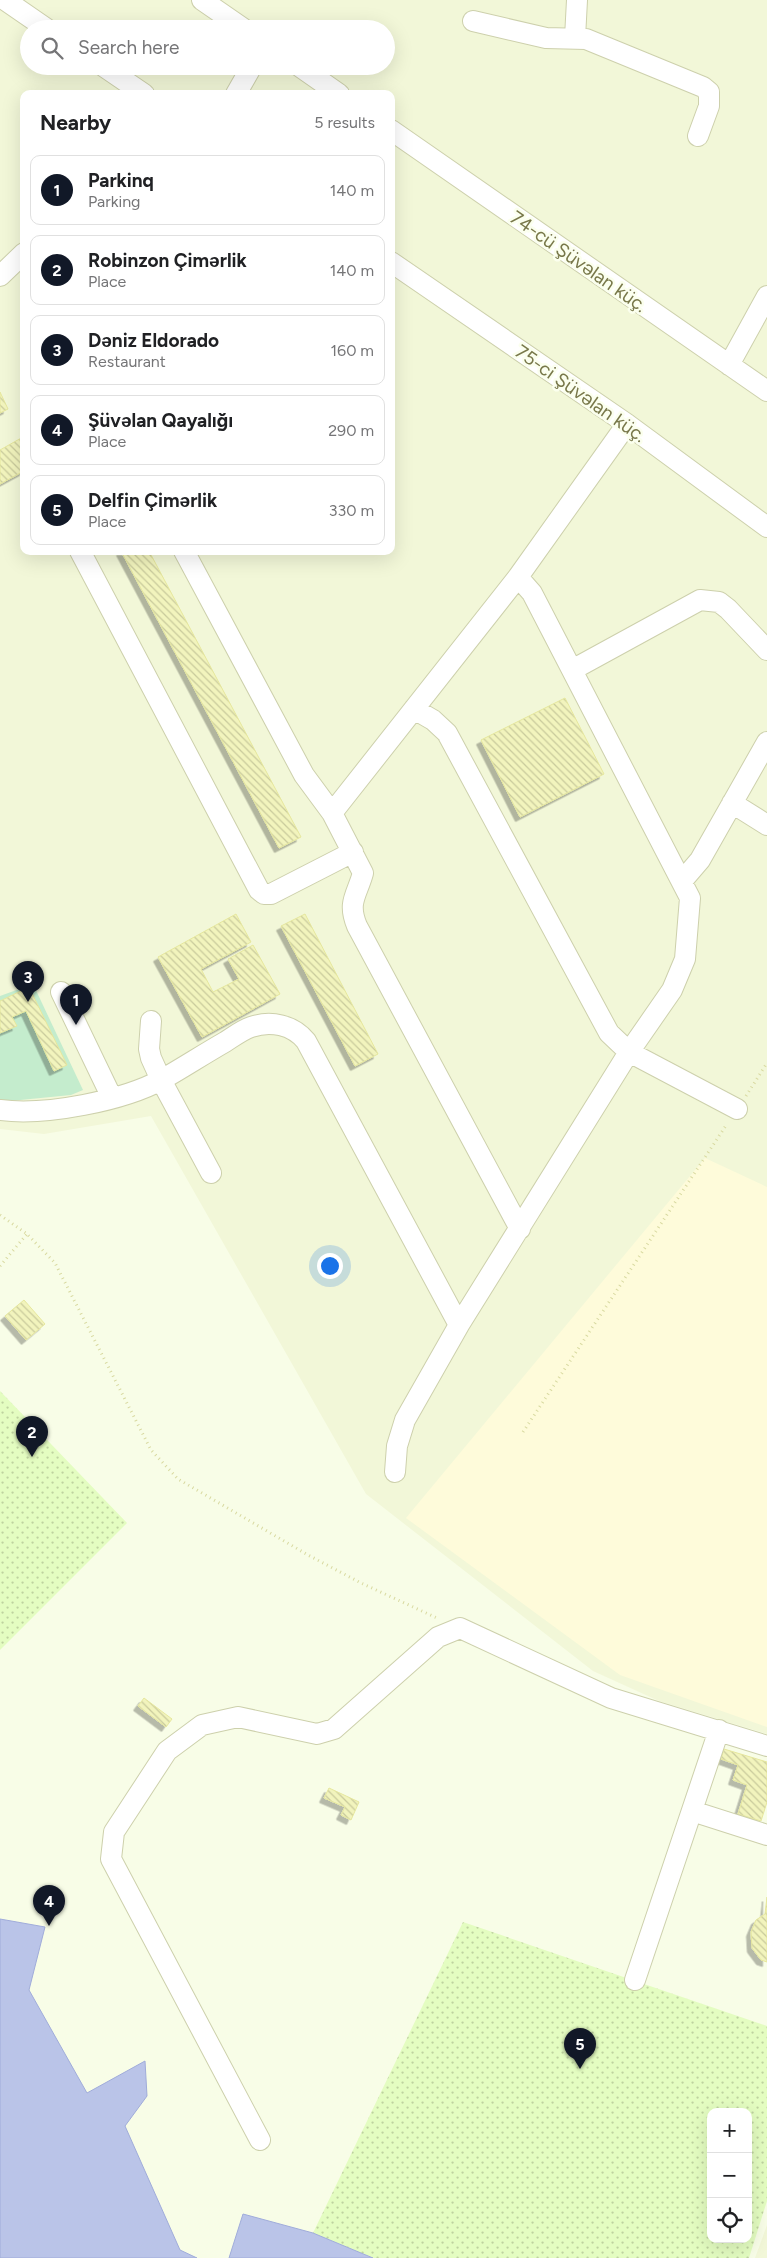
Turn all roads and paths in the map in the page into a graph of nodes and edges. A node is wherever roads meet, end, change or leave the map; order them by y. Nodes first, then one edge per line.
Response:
1 (4, 0) edge
2 (202, 0) edge
3 (577, 0) edge
4 (34, 20) edge
5 (231, 20) edge
6 (473, 22) dead end
7 (575, 38) junction
8 (116, 75) edge
9 (247, 75) edge
10 (312, 75) edge
11 (138, 90) edge
12 (238, 90) edge
13 (332, 90) edge
14 (395, 133) edge
15 (698, 136) dead end
16 (20, 257) edge
17 (395, 265) edge
18 (0, 276) edge
19 (767, 296) edge
20 (729, 365) junction
21 (767, 391) edge
22 (627, 424) junction
23 (767, 527) edge
24 (82, 555) edge
25 (186, 555) edge
26 (518, 577) junction
27 (767, 650) edge
28 (572, 670) junction
29 (414, 709) junction
30 (767, 742) edge
31 (732, 803) junction
32 (332, 813) junction
33 (767, 825) edge
34 (353, 852) junction
35 (682, 881) junction
36 (61, 992) dead end
37 (151, 1021) dead end
38 (629, 1052) junction
39 (767, 1063) edge
40 (161, 1080) junction
41 (112, 1098) junction
42 (0, 1110) edge
43 (737, 1110) junction
44 (211, 1173) dead end
45 (0, 1215) edge
46 (520, 1230) junction
47 (27, 1234) junction
48 (0, 1266) edge
49 (459, 1325) junction
50 (524, 1432) dead end
51 (394, 1472) dead end
52 (460, 1628) junction
53 (719, 1730) junction
54 (767, 1746) edge
55 (692, 1811) junction
56 (767, 1835) edge
57 (635, 1980) dead end
58 (260, 2140) dead end

1 - 4 street
2 - 5 street
3 - 7 street
6 - 7 street
7 - 15 street
8 - 11 street
9 - 12 street
10 - 13 street
14 - 20 street, 74-cü Şüvəlan küç.
16 - 18 street
17 - 22 street, 75-ci Şüvəlan küç.
19 - 20 street
20 - 21 street, 74-cü Şüvəlan küç.
22 - 23 street, 75-ci Şüvəlan küç.
22 - 26 street
24 - 34 street
25 - 32 street
26 - 28 street
26 - 29 street
27 - 28 street
28 - 35 street
29 - 32 street
29 - 38 street
30 - 31 street
31 - 33 street
31 - 35 street
32 - 34 street
34 - 46 street
35 - 38 street
36 - 41 street
37 - 40 street
38 - 43 street
38 - 46 street
39 - 43 path
40 - 41 street
40 - 44 street
40 - 49 street
41 - 42 street
43 - 50 path
45 - 47 path
46 - 49 street
47 - 48 path
47 - 52 path
49 - 51 street
52 - 53 street
52 - 58 street
53 - 54 street
53 - 55 street
55 - 56 street
55 - 57 street

